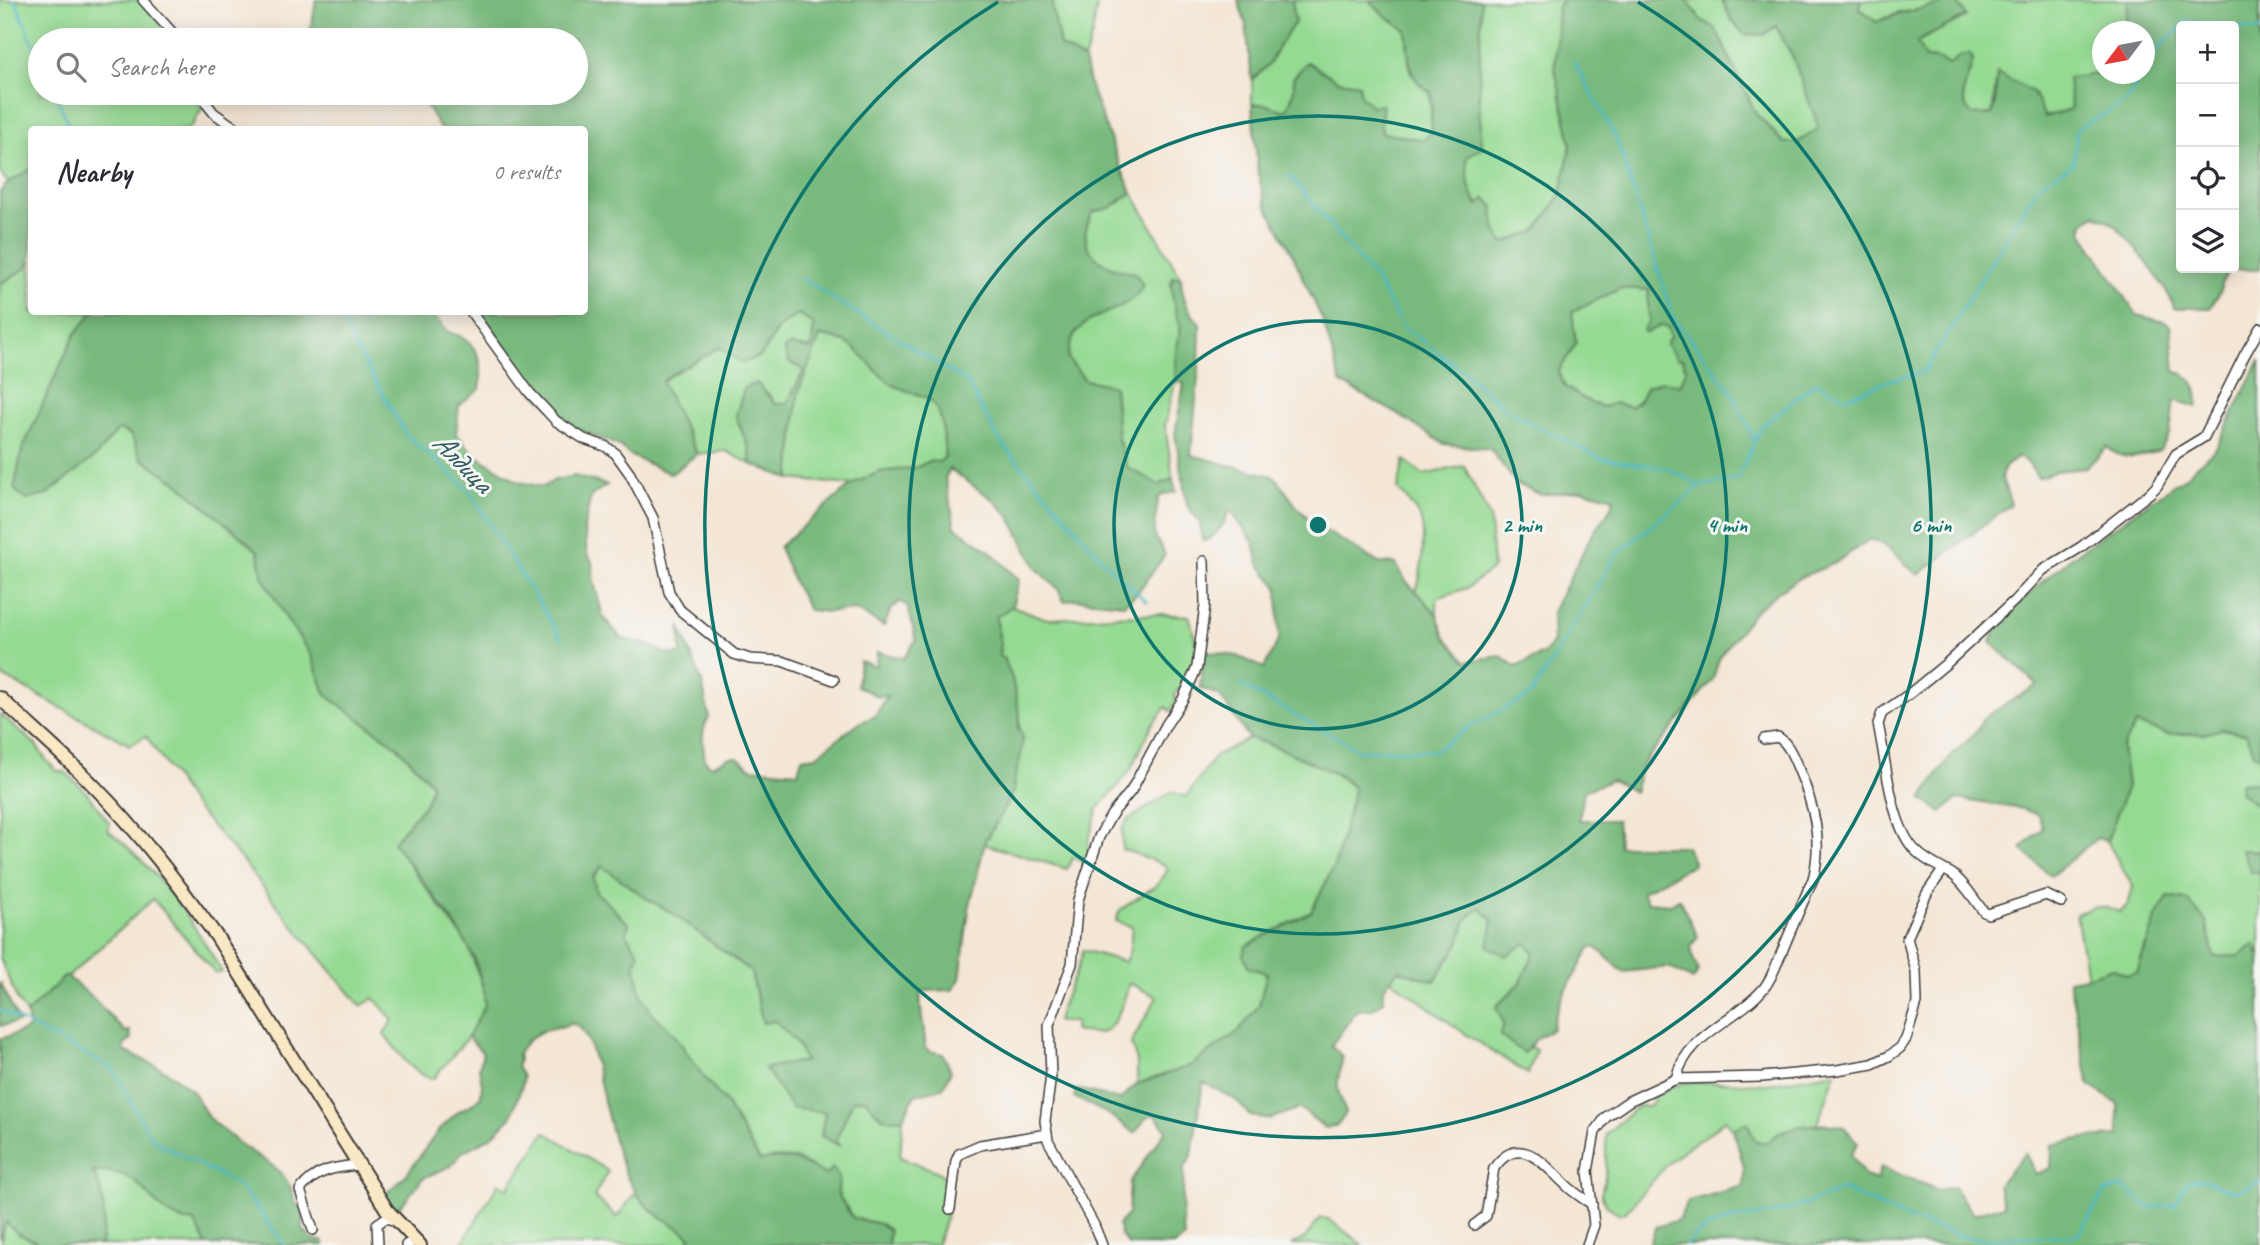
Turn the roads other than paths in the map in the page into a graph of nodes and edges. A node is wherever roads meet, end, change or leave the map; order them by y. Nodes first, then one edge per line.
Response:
1 (143, 0) edge
2 (168, 28) edge
3 (208, 105) edge
4 (232, 126) edge
5 (473, 315) edge
6 (2260, 328) edge
7 (1204, 561) dead end
8 (834, 680) dead end
9 (0, 698) edge
10 (1764, 739) dead end
11 (1943, 870) junction
12 (2061, 902) dead end
13 (1676, 1079) junction
14 (1047, 1134) junction
15 (359, 1165) junction
16 (1592, 1204) junction
17 (950, 1209) dead end
18 (398, 1222) junction
19 (1474, 1225) dead end
20 (313, 1230) dead end
21 (414, 1244) edge
22 (379, 1245) edge
23 (1102, 1245) edge
24 (1587, 1245) edge

1 - 2 street
3 - 4 street
5 - 8 street
6 - 11 street
7 - 14 street
9 - 15 street
10 - 13 street
11 - 12 street
11 - 13 street
13 - 16 street
14 - 17 street
14 - 23 street
15 - 18 street
15 - 20 street
16 - 19 street
16 - 24 street
18 - 21 street
18 - 22 street

